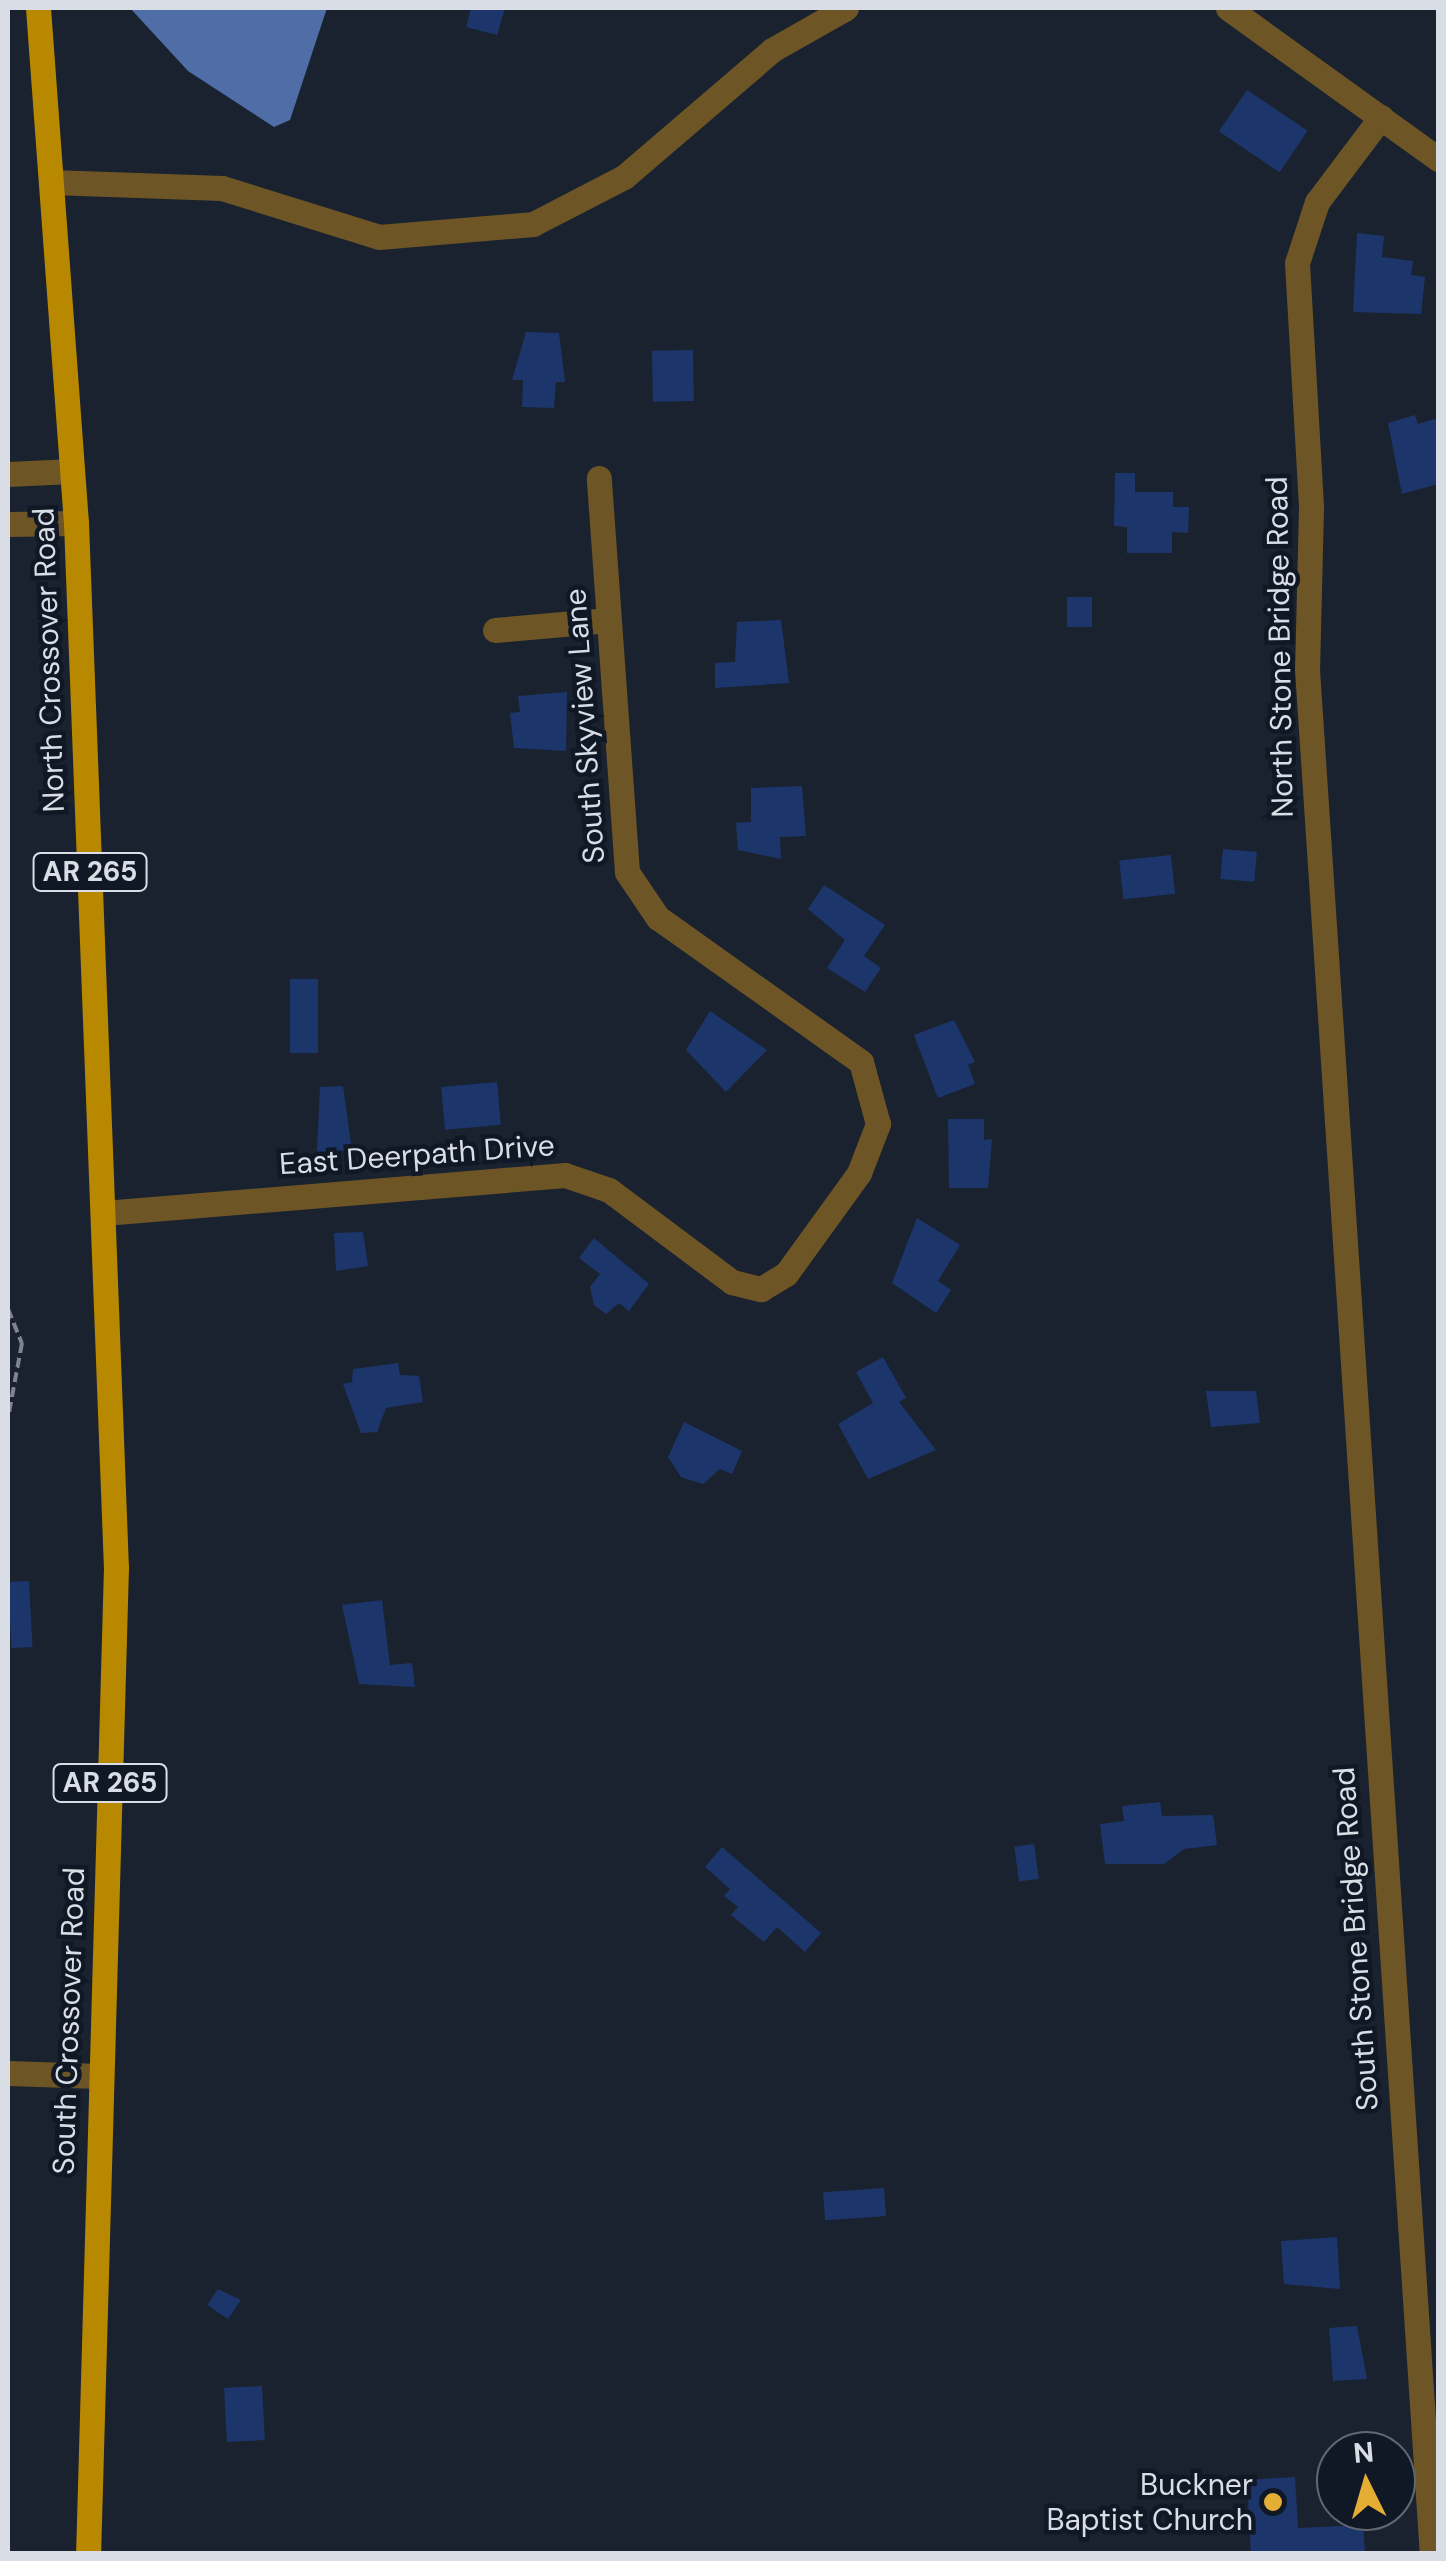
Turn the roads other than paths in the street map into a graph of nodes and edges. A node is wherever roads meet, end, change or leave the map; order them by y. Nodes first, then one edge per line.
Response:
1 (38, 8) edge
2 (846, 8) edge
3 (1228, 8) edge
4 (1380, 117) junction
5 (1438, 159) edge
6 (51, 182) junction
7 (72, 471) junction
8 (8, 474) edge
9 (599, 478) dead end
10 (76, 523) junction
11 (8, 524) edge
12 (608, 620) junction
13 (495, 630) dead end
14 (104, 1212) junction
15 (761, 1290) joint
16 (1352, 1320) joint
17 (114, 1490) joint
18 (8, 2073) edge
19 (99, 2076) junction
20 (88, 2554) edge
21 (1432, 2554) edge

1 - 6 main road, North Crossover Road / AR 265
2 - 6 street
3 - 4 street
4 - 5 street
4 - 16 street, North Stone Bridge Road
6 - 7 main road, North Crossover Road / AR 265
7 - 8 street
7 - 10 main road, North Crossover Road / AR 265
9 - 12 street, South Skyview Lane
10 - 11 street
10 - 14 main road, North Crossover Road / AR 265
12 - 13 street
12 - 15 street, South Skyview Lane
14 - 15 street, East Deerpath Drive
14 - 17 main road, North Crossover Road / AR 265
16 - 21 street, South Stone Bridge Road
17 - 19 main road, South Crossover Road / AR 265
18 - 19 street
19 - 20 main road, South Crossover Road / AR 265

